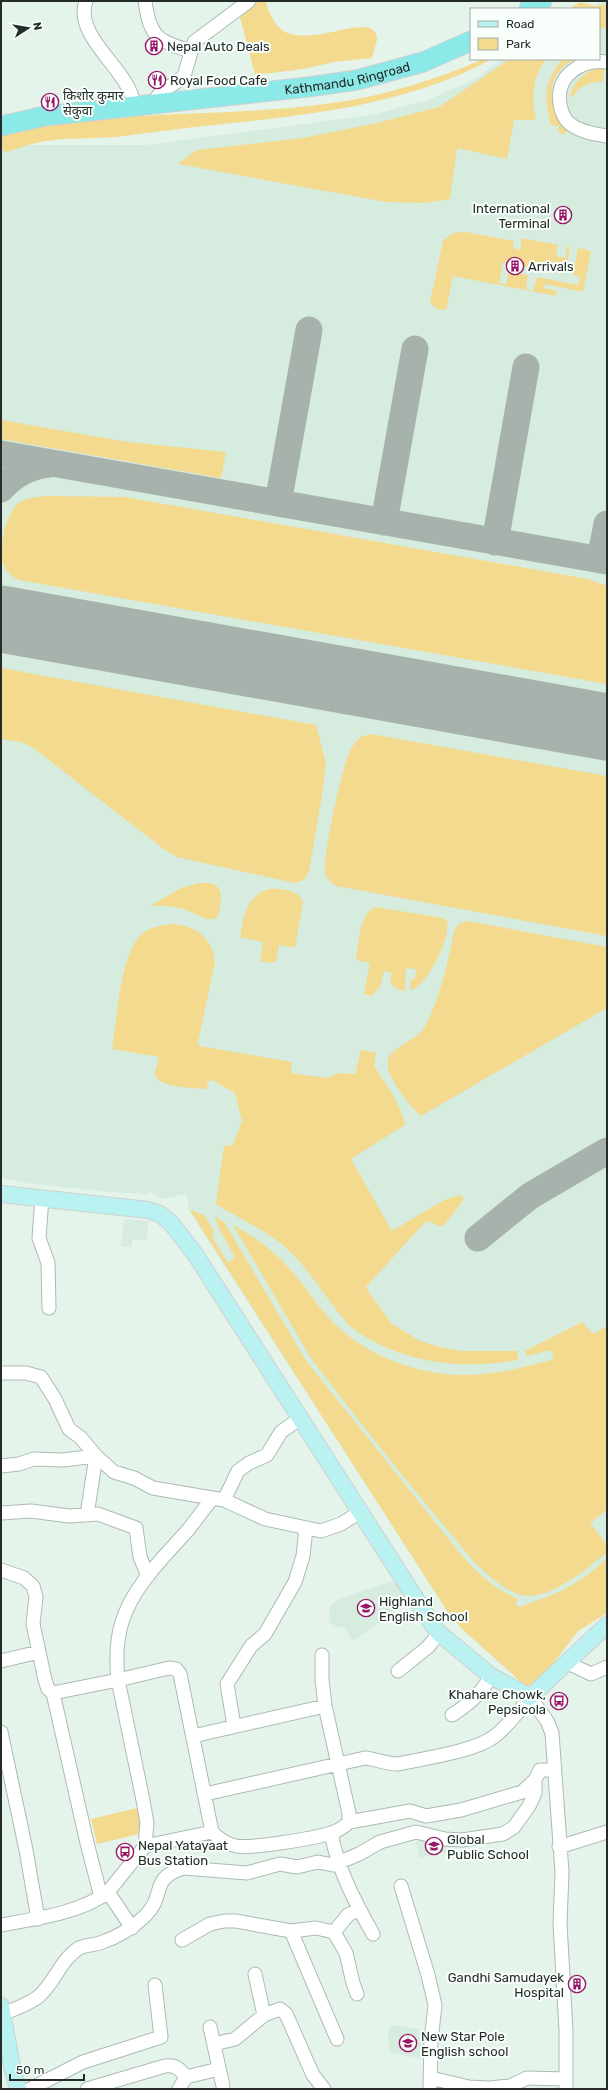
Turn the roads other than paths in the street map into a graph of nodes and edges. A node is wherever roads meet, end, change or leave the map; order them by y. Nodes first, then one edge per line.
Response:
1 (86, 1) edge
2 (145, 1) edge
3 (249, 1) edge
4 (542, 1) edge
5 (531, 8) edge
6 (470, 41) edge
7 (191, 51) junction
8 (607, 62) edge
9 (142, 105) junction
10 (2, 124) edge
11 (607, 136) edge
12 (1, 1194) edge
13 (42, 1198) junction
14 (49, 1308) dead end
15 (1, 1373) edge
16 (299, 1419) junction
17 (96, 1456) junction
18 (1, 1466) edge
19 (218, 1499) junction
20 (360, 1512) junction
21 (1, 1513) edge
22 (87, 1515) junction
23 (306, 1528) junction
24 (1, 1570) edge
25 (148, 1576) junction
26 (607, 1625) edge
27 (439, 1633) junction
28 (39, 1652) junction
29 (322, 1655) dead end
30 (1, 1661) edge
31 (568, 1663) junction
32 (607, 1667) edge
33 (398, 1671) dead end
34 (491, 1676) junction
35 (118, 1680) junction
36 (53, 1693) junction
37 (530, 1697) junction
38 (325, 1706) junction
39 (452, 1715) dead end
40 (234, 1726) junction
41 (1, 1732) edge
42 (194, 1736) junction
43 (338, 1765) junction
44 (553, 1770) junction
45 (534, 1780) junction
46 (205, 1794) junction
47 (349, 1822) junction
48 (212, 1832) junction
49 (607, 1832) edge
50 (331, 1833) junction
51 (145, 1846) junction
52 (559, 1847) junction
53 (338, 1863) junction
54 (400, 1886) dead end
55 (105, 1894) junction
56 (359, 1909) junction
57 (38, 1918) junction
58 (1, 1925) edge
59 (132, 1928) junction
60 (291, 1930) junction
61 (334, 1932) junction
62 (373, 1934) dead end
63 (182, 1940) dead end
64 (255, 1974) dead end
65 (155, 1985) dead end
66 (358, 1994) dead end
67 (2, 2010) edge
68 (264, 2015) junction
69 (210, 2027) dead end
70 (337, 2039) dead end
71 (214, 2044) junction
72 (219, 2068) junction
73 (186, 2077) junction
74 (431, 2084) edge
75 (566, 2084) edge
76 (223, 2086) dead end
77 (18, 2089) edge
78 (30, 2089) edge
79 (88, 2089) edge
80 (179, 2089) edge
81 (324, 2089) edge

1 - 9 street
2 - 7 street
3 - 7 street
4 - 5 highway
6 - 9 highway, Kathmandu Ringroad
7 - 9 street
8 - 11 street
9 - 10 highway, Kathmandu Ringroad
12 - 13 main road
13 - 14 street
13 - 16 main road
15 - 17 street
16 - 19 street
16 - 20 main road
17 - 18 street
17 - 19 street
17 - 22 street
19 - 23 street
19 - 25 street
20 - 23 street
20 - 27 main road
21 - 22 street
22 - 25 street
23 - 40 street
24 - 28 street
25 - 35 street
26 - 31 main road
27 - 33 street
27 - 34 main road
28 - 30 street
28 - 36 street
29 - 38 street
31 - 32 street
31 - 37 main road
34 - 37 main road
34 - 39 street
35 - 36 street
35 - 42 street
35 - 51 street
36 - 55 street
37 - 43 street
37 - 44 street
38 - 40 street
38 - 43 street
40 - 42 street
41 - 57 street
42 - 46 street
43 - 46 street
43 - 47 street
44 - 45 street
44 - 52 street
45 - 47 street
45 - 53 street
46 - 48 street
47 - 50 street
48 - 50 street
48 - 51 street
49 - 52 street
50 - 53 street
51 - 55 street
52 - 75 street
53 - 56 street
53 - 59 street
54 - 74 street
55 - 57 street
55 - 59 street
56 - 61 street
56 - 62 street
57 - 58 street
59 - 67 street
60 - 61 street
60 - 63 street
60 - 70 street
61 - 66 street
64 - 68 street
65 - 78 street
67 - 77 main road
68 - 71 street
68 - 81 street
69 - 71 street
71 - 72 street
72 - 73 street
72 - 76 street
73 - 79 street
73 - 80 street
74 - 75 street

